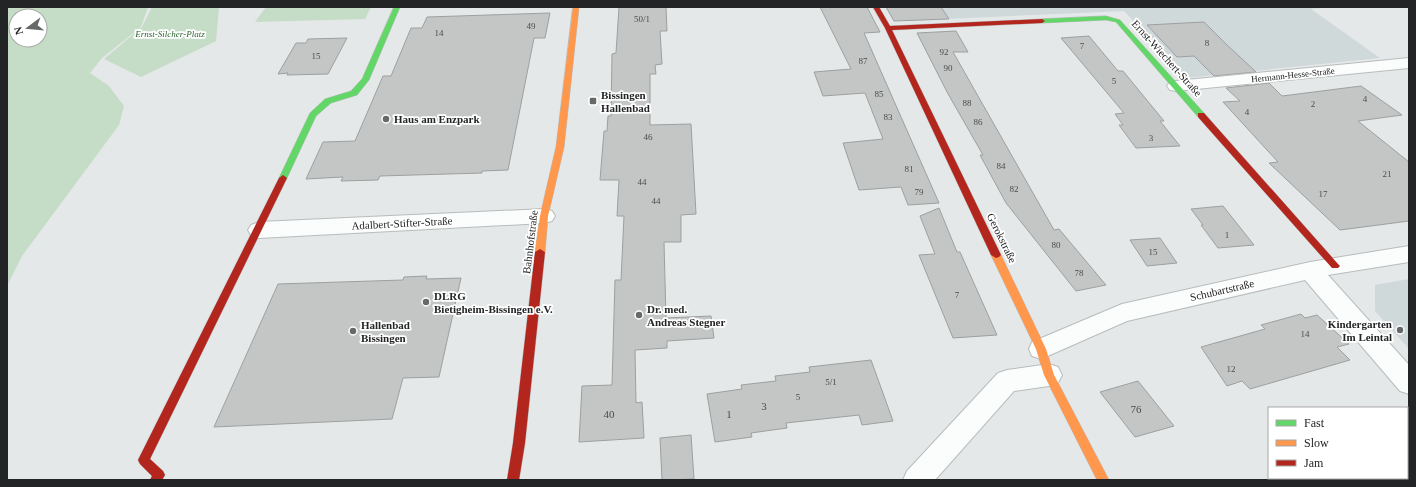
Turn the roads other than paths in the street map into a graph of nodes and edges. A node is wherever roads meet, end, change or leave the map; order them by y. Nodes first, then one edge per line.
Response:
1 (397, 7) edge
2 (576, 7) edge
3 (876, 7) edge
4 (888, 28) junction
5 (1409, 63) edge
6 (1176, 86) junction
7 (544, 216) junction
8 (259, 230) junction
9 (1409, 254) edge
10 (1335, 266) junction
11 (1310, 270) junction
12 (1041, 349) junction
13 (1049, 375) junction
14 (1409, 383) edge
15 (156, 480) edge
16 (514, 480) edge
17 (917, 480) edge
18 (1103, 480) edge

1 - 8 street
2 - 7 street, Bahnhofstraße
3 - 4 street, Gerokstraße
4 - 6 street, Ernst-Wiechert-Straße
4 - 12 street, Gerokstraße
5 - 6 street, Hermann-Hesse-Straße
6 - 10 street, Ernst-Wiechert-Straße
7 - 8 street, Adalbert-Stifter-Straße
7 - 16 street, Bahnhofstraße
8 - 15 street
9 - 10 street, Schubartstraße
10 - 11 street, Schubartstraße
11 - 12 street, Schubartstraße
11 - 14 street
12 - 13 street, Gerokstraße
13 - 17 street
13 - 18 street, Gerokstraße

